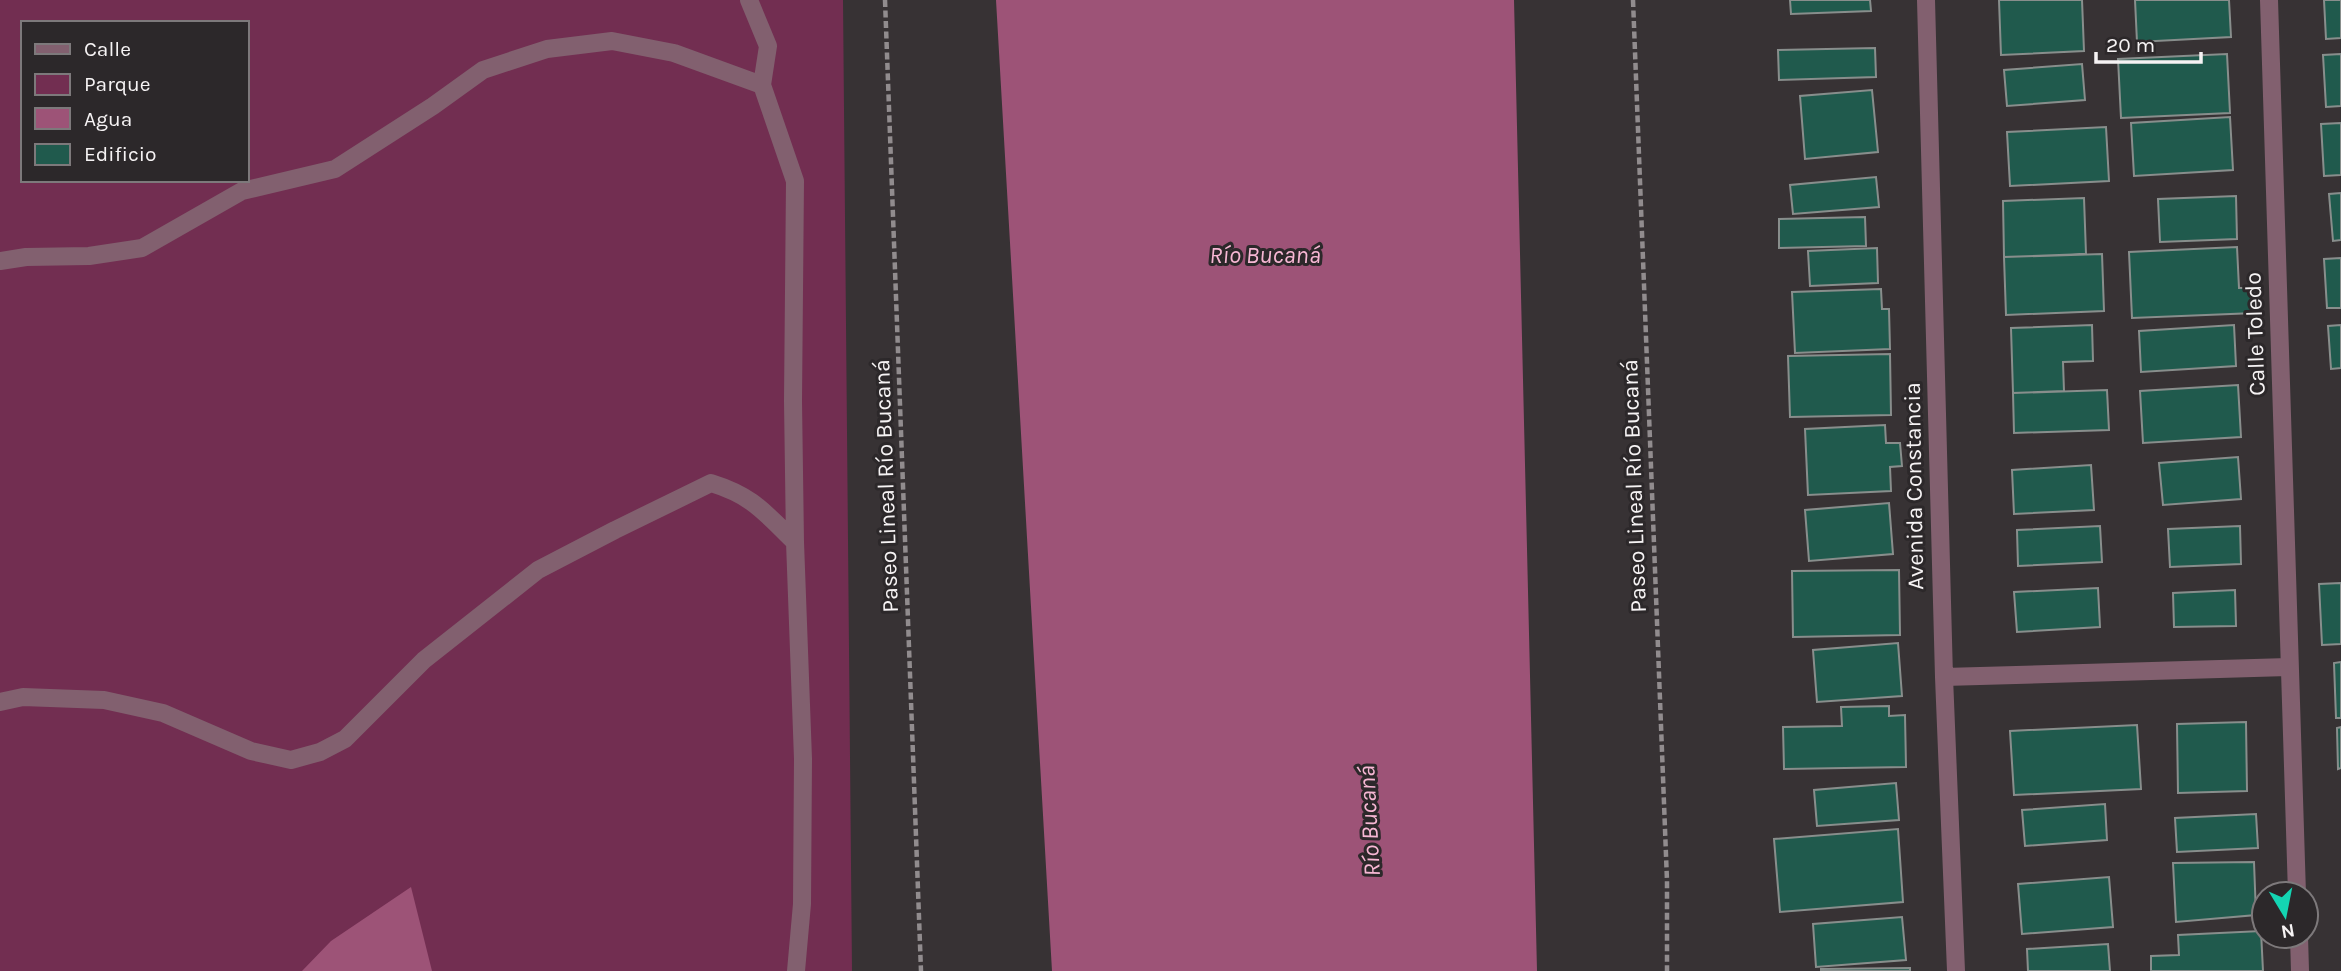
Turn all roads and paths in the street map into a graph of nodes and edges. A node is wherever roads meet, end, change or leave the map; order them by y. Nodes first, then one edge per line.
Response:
1 (749, 0) edge
2 (886, 0) edge
3 (1633, 0) edge
4 (1926, 0) edge
5 (2269, 0) edge
6 (762, 85) junction
7 (0, 261) edge
8 (795, 542) junction
9 (2289, 667) junction
10 (1944, 677) junction
11 (0, 702) edge
12 (2297, 880) edge
13 (2299, 950) edge
14 (796, 971) edge
15 (921, 971) edge
16 (1667, 971) edge
17 (1956, 971) edge
18 (2300, 971) edge

1 - 6 street
2 - 15 path, Paseo Lineal Río Bucaná
3 - 16 path, Paseo Lineal Río Bucaná
4 - 10 street, Avenida Constancia
5 - 9 street, Calle Toledo
6 - 7 street
6 - 8 street
8 - 11 street
8 - 14 street
9 - 10 street
9 - 12 street, Calle Toledo
10 - 17 street, Avenida Constancia
13 - 18 street

